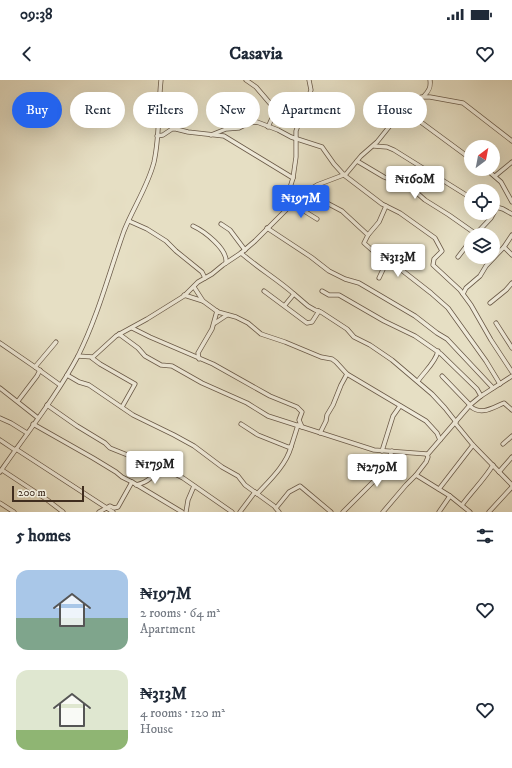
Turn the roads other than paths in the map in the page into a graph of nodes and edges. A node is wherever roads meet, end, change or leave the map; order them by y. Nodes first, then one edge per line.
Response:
1 (161, 80) edge
2 (246, 80) edge
3 (309, 80) edge
4 (430, 80) edge
5 (427, 92) edge
6 (427, 97) edge
7 (268, 101) edge
8 (268, 126) edge
9 (427, 126) edge
10 (273, 128) edge
11 (388, 128) edge
12 (211, 135) junction
13 (157, 136) junction
14 (296, 138) junction
15 (512, 141) edge
16 (374, 146) junction
17 (464, 154) edge
18 (357, 161) junction
19 (512, 162) edge
20 (500, 172) edge
21 (344, 174) junction
22 (495, 176) edge
23 (293, 178) junction
24 (306, 192) junction
25 (464, 194) edge
26 (512, 202) edge
27 (293, 204) junction
28 (386, 206) junction
29 (288, 208) junction
30 (500, 208) edge
31 (512, 214) edge
32 (317, 220) dead end
33 (488, 220) edge
34 (129, 221) junction
35 (221, 224) dead end
36 (193, 226) dead end
37 (267, 228) junction
38 (466, 228) edge
39 (481, 228) edge
40 (368, 235) junction
41 (512, 235) edge
42 (504, 247) junction
43 (464, 249) edge
44 (245, 250) junction
45 (241, 253) junction
46 (512, 255) edge
47 (458, 257) dead end
48 (228, 261) junction
49 (387, 261) junction
50 (205, 278) junction
51 (379, 278) dead end
52 (512, 283) edge
53 (194, 287) junction
54 (264, 291) dead end
55 (322, 291) dead end
56 (294, 294) junction
57 (463, 294) junction
58 (184, 295) junction
59 (203, 301) junction
60 (490, 303) dead end
61 (285, 305) junction
62 (217, 311) junction
63 (319, 311) junction
64 (227, 315) junction
65 (496, 323) dead end
66 (214, 324) junction
67 (132, 328) junction
68 (118, 334) junction
69 (56, 342) dead end
70 (0, 343) edge
71 (512, 348) edge
72 (439, 354) junction
73 (78, 356) junction
74 (92, 358) junction
75 (199, 359) junction
76 (35, 367) junction
77 (40, 370) junction
78 (512, 372) edge
79 (347, 374) junction
80 (67, 375) junction
81 (442, 376) dead end
82 (512, 376) edge
83 (418, 381) junction
84 (500, 384) junction
85 (60, 385) junction
86 (0, 388) edge
87 (493, 388) junction
88 (481, 396) junction
89 (18, 401) junction
90 (46, 405) junction
91 (400, 406) junction
92 (470, 406) junction
93 (122, 407) junction
94 (512, 410) edge
95 (0, 418) edge
96 (38, 418) junction
97 (456, 422) junction
98 (33, 424) junction
99 (241, 424) dead end
100 (300, 426) junction
101 (27, 433) junction
102 (320, 433) junction
103 (437, 433) junction
104 (444, 436) junction
105 (512, 436) edge
106 (0, 440) edge
107 (440, 440) junction
108 (503, 444) dead end
109 (473, 445) junction
110 (289, 448) junction
111 (16, 449) junction
112 (382, 451) junction
113 (392, 451) junction
114 (427, 455) junction
115 (512, 457) edge
116 (493, 465) junction
117 (158, 466) junction
118 (1, 471) edge
119 (500, 472) junction
120 (416, 476) junction
121 (132, 482) junction
122 (136, 484) junction
123 (194, 486) junction
124 (512, 486) edge
125 (439, 489) junction
126 (256, 493) junction
127 (450, 496) junction
128 (0, 503) edge
129 (462, 505) junction
130 (105, 507) junction
131 (276, 508) junction
132 (14, 512) edge
133 (63, 512) edge
134 (99, 512) edge
135 (113, 512) edge
136 (182, 512) edge
137 (186, 512) edge
138 (232, 512) edge
139 (240, 512) edge
140 (279, 512) edge
141 (332, 512) edge
142 (343, 512) edge
143 (383, 512) edge
144 (439, 512) edge
145 (470, 512) edge
146 (490, 512) edge

1 - 13 street
2 - 7 street
3 - 14 street
4 - 5 street
6 - 15 street
8 - 12 street
9 - 17 street
10 - 14 street
11 - 16 street
12 - 13 street
12 - 23 street
13 - 34 street
14 - 21 street
14 - 23 street
16 - 18 street
16 - 25 street
18 - 21 street
18 - 38 street
19 - 20 street
21 - 24 street
21 - 28 street
22 - 26 street
23 - 29 street
24 - 27 street
24 - 40 street
27 - 29 street
27 - 32 street
28 - 40 street
28 - 57 street
29 - 37 street
30 - 31 street
33 - 39 street
34 - 50 street
34 - 73 street
35 - 44 street
36 - 48 street
37 - 44 street
37 - 87 street
40 - 49 street
41 - 42 street
42 - 46 street
42 - 57 street
43 - 47 street
44 - 45 street
45 - 48 street
45 - 56 street
48 - 50 street
49 - 51 street
49 - 84 street
50 - 53 street
52 - 60 street
53 - 58 street
53 - 59 street
54 - 61 street
55 - 72 street
56 - 61 street
56 - 63 street
57 - 78 street
58 - 59 street
58 - 67 street
59 - 62 street
61 - 63 street
62 - 64 street
62 - 66 street
63 - 83 street
64 - 66 street
64 - 79 street
65 - 71 street
66 - 75 street
67 - 68 street
67 - 75 street
68 - 74 street
68 - 100 street
69 - 76 street
70 - 76 street
72 - 83 street
72 - 88 street
73 - 74 street
73 - 80 street
74 - 93 street
75 - 100 street
76 - 77 street
77 - 85 street
77 - 89 street
79 - 91 street
79 - 102 street
80 - 85 street
80 - 93 street
81 - 92 street
82 - 84 street
83 - 97 street
84 - 87 street
85 - 90 street
86 - 89 street
87 - 88 street
88 - 92 street
89 - 96 street
90 - 96 street
90 - 117 street
91 - 103 street
91 - 112 street
92 - 94 street
92 - 97 street
93 - 126 street
95 - 101 street
96 - 98 street
97 - 104 street
97 - 109 street
98 - 101 street
98 - 121 street
99 - 110 street
100 - 102 street
100 - 110 street
101 - 111 street
102 - 112 street
103 - 104 street
103 - 107 street
104 - 107 street
105 - 108 street
106 - 111 street
107 - 114 street
109 - 116 street
109 - 125 street
110 - 126 street
111 - 118 street
111 - 130 street
112 - 113 street
113 - 114 street
113 - 142 street
114 - 120 street
115 - 119 street
116 - 119 street
116 - 129 street
117 - 122 street
117 - 123 street
118 - 133 street
119 - 124 street
120 - 125 street
120 - 143 street
121 - 122 street
121 - 130 street
122 - 136 street
123 - 137 street
123 - 138 street
124 - 146 street
125 - 127 street
126 - 131 street
126 - 139 street
127 - 129 street
127 - 144 street
128 - 132 street
129 - 145 street
130 - 134 street
130 - 135 street
131 - 140 street
131 - 141 street

